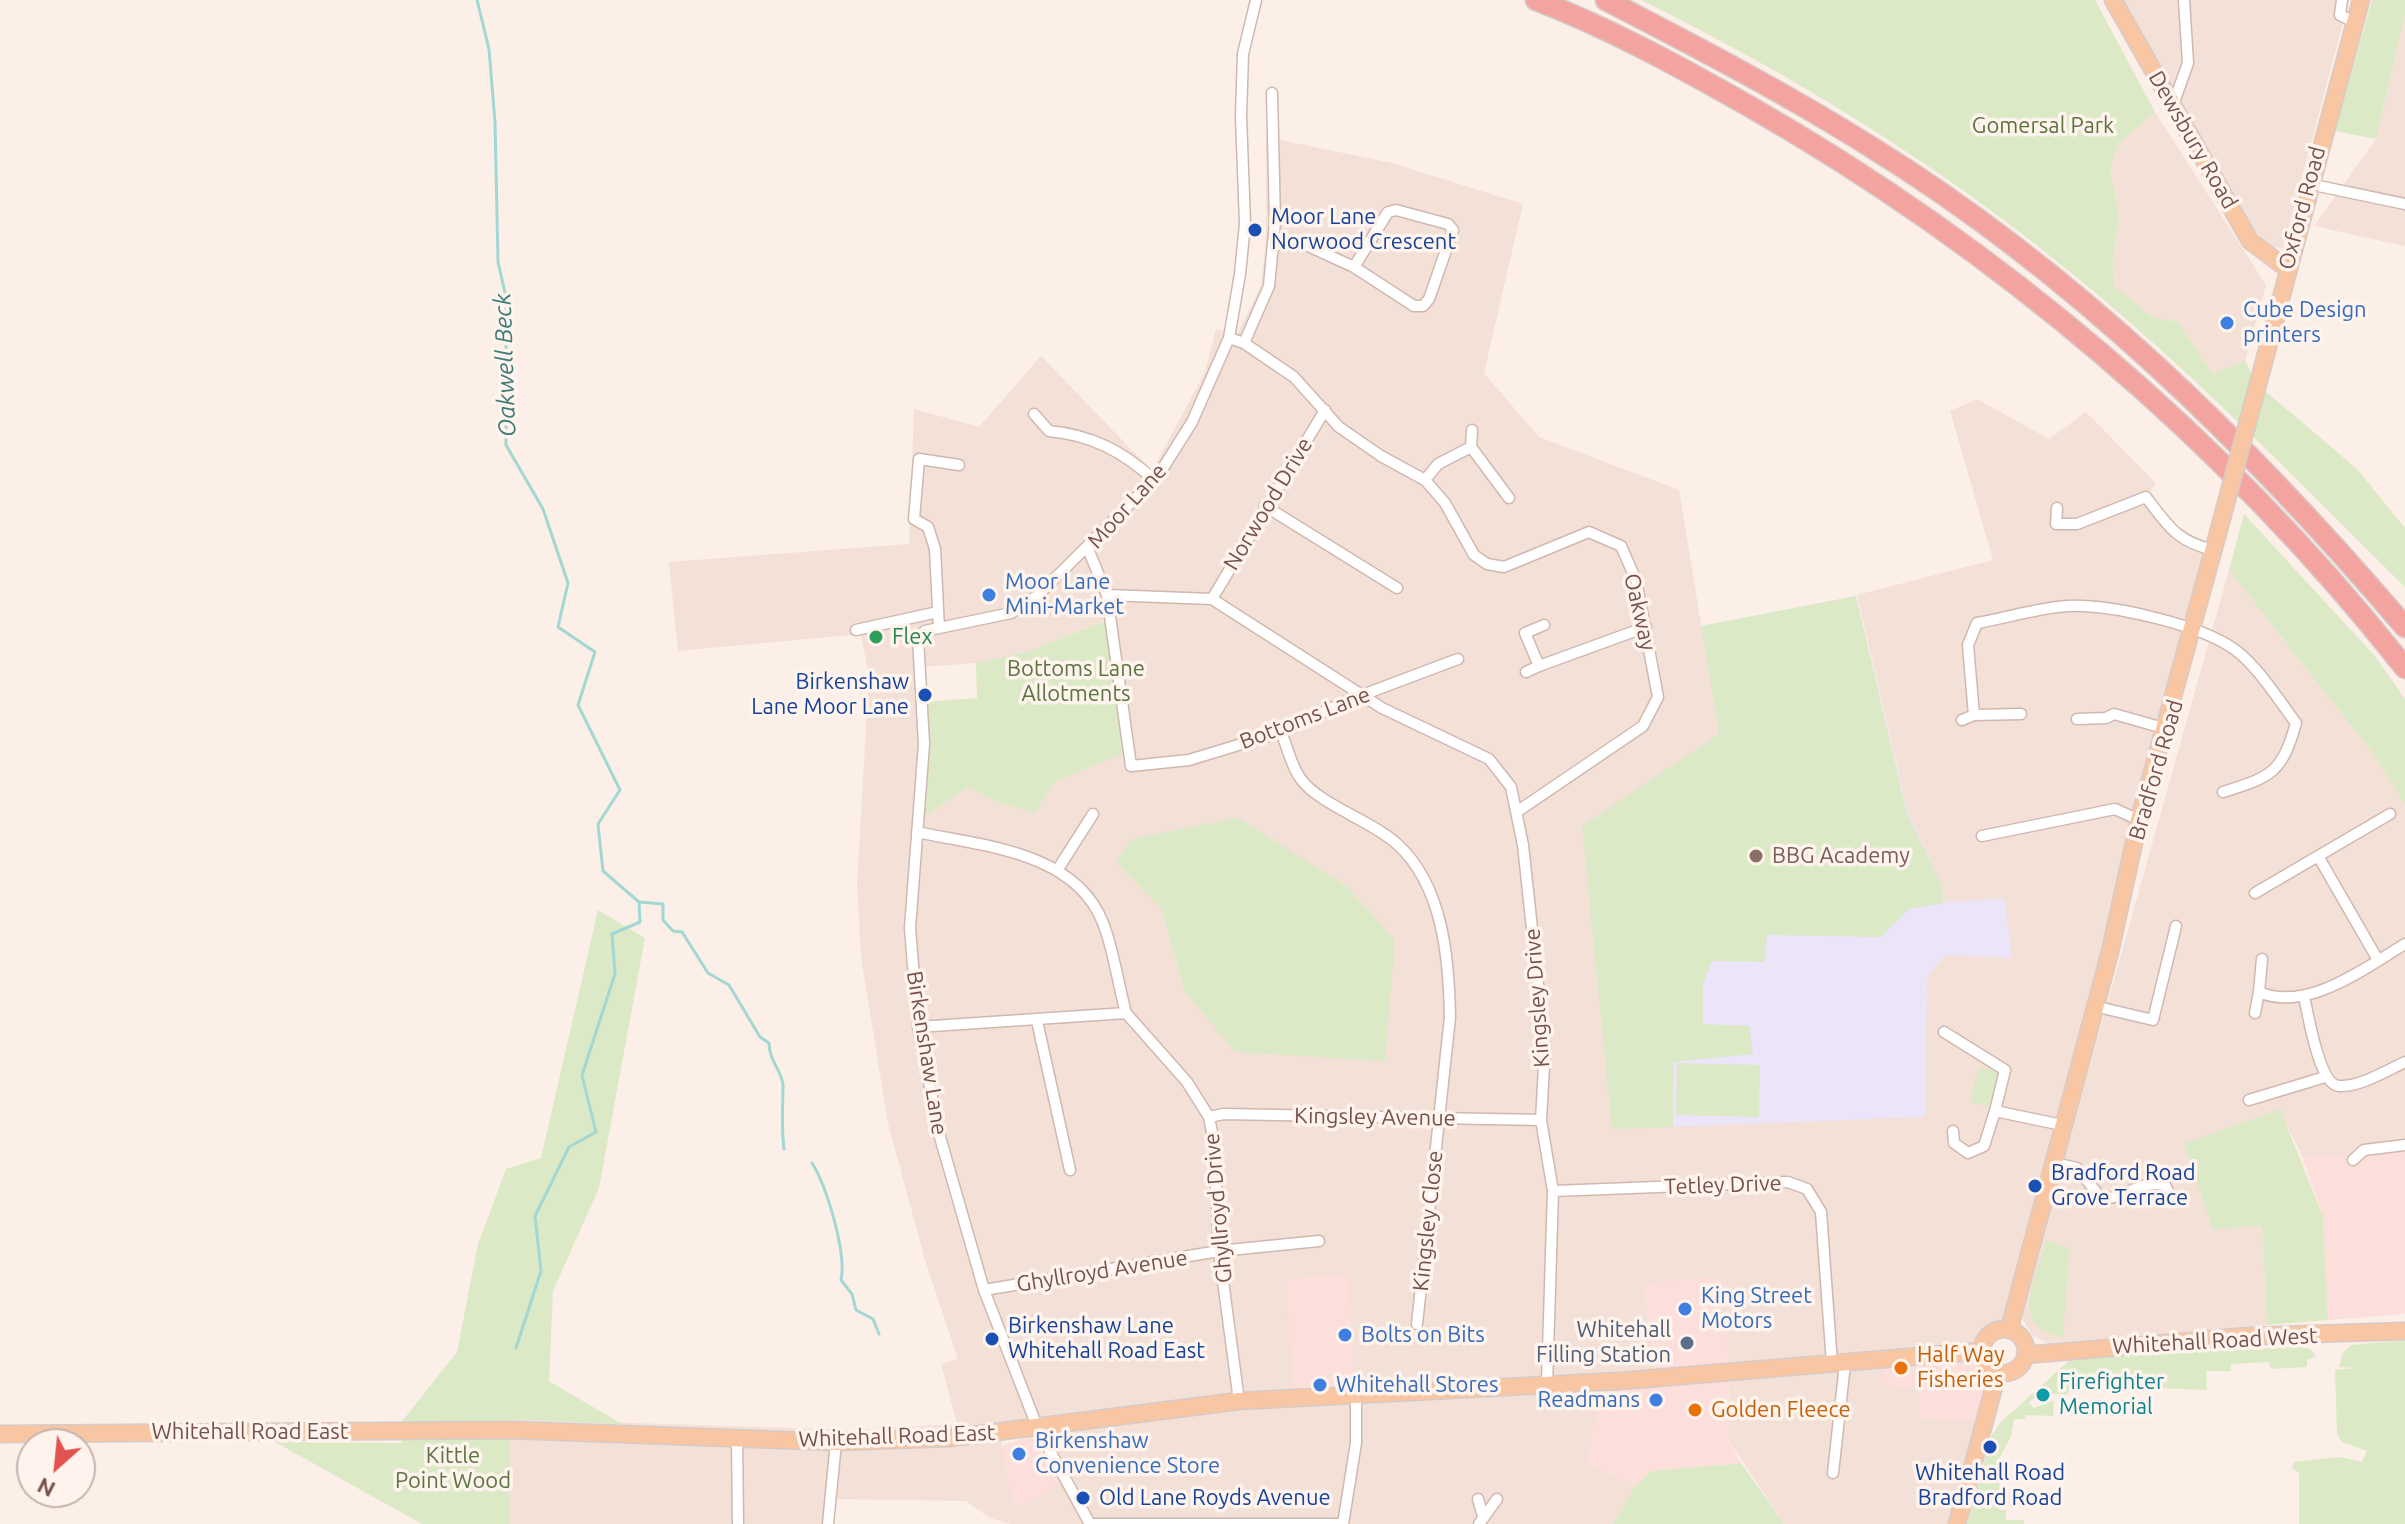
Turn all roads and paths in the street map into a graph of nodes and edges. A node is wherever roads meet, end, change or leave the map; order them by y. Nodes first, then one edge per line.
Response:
1 (1256, 0) edge
2 (1536, 0) edge
3 (1606, 0) edge
4 (2113, 0) edge
5 (2184, 0) edge
6 (2342, 0) edge
7 (2361, 0) edge
8 (2354, 22) junction
9 (1272, 93) dead end
10 (2173, 105) junction
11 (2309, 184) junction
12 (2405, 204) edge
13 (1273, 245) junction
14 (1354, 267) junction
15 (2286, 268) junction
16 (1229, 338) junction
17 (1244, 343) junction
18 (1325, 410) junction
19 (1034, 414) dead end
20 (1472, 430) dead end
21 (1471, 447) junction
22 (959, 465) dead end
23 (1154, 480) junction
24 (1425, 480) junction
25 (1509, 498) dead end
26 (1265, 506) junction
27 (2057, 508) dead end
28 (2216, 542) junction
29 (1088, 549) junction
30 (1397, 588) dead end
31 (1107, 595) junction
32 (1212, 599) junction
33 (938, 612) junction
34 (1544, 625) dead end
35 (1646, 627) junction
36 (2405, 627) edge
37 (939, 628) junction
38 (856, 630) dead end
39 (2194, 631) junction
40 (1458, 659) dead end
41 (1539, 666) junction
42 (2405, 668) edge
43 (1526, 672) dead end
44 (1367, 695) junction
45 (2021, 714) dead end
46 (1974, 715) junction
47 (2077, 719) dead end
48 (1962, 720) dead end
49 (2167, 729) junction
50 (1281, 732) junction
51 (2223, 792) dead end
52 (1518, 811) junction
53 (1093, 814) dead end
54 (2390, 814) dead end
55 (2139, 820) junction
56 (917, 832) junction
57 (1982, 836) dead end
58 (2318, 856) junction
59 (1058, 869) junction
60 (2255, 893) dead end
61 (2176, 926) dead end
62 (2405, 944) edge
63 (2262, 959) dead end
64 (2378, 960) junction
65 (2259, 992) junction
66 (2304, 996) junction
67 (2094, 1006) junction
68 (1126, 1013) junction
69 (2255, 1013) dead end
70 (1037, 1021) junction
71 (918, 1027) junction
72 (1944, 1032) dead end
73 (2405, 1062) edge
74 (2325, 1077) junction
75 (2249, 1100) dead end
76 (1995, 1111) junction
77 (1209, 1117) junction
78 (1440, 1118) junction
79 (1541, 1120) junction
80 (2062, 1125) junction
81 (1953, 1131) dead end
82 (2405, 1145) edge
83 (2353, 1160) dead end
84 (2054, 1163) junction
85 (1070, 1170) dead end
86 (1553, 1191) junction
87 (2171, 1197) dead end
88 (2109, 1199) junction
89 (2115, 1211) dead end
90 (1319, 1241) dead end
91 (1219, 1251) junction
92 (984, 1290) junction
93 (1417, 1324) dead end
94 (2009, 1330) junction
95 (2405, 1331) edge
96 (1982, 1351) junction
97 (2025, 1355) junction
98 (1838, 1364) junction
99 (1998, 1372) junction
100 (1547, 1383) junction
101 (1356, 1394) junction
102 (1239, 1401) junction
103 (1038, 1429) junction
104 (0, 1434) edge
105 (737, 1437) junction
106 (836, 1442) junction
107 (1833, 1473) dead end
108 (1478, 1499) dead end
109 (1497, 1499) dead end
110 (1481, 1520) edge
111 (738, 1524) edge
112 (828, 1524) edge
113 (1090, 1524) edge
114 (1343, 1524) edge
115 (1957, 1524) edge

1 - 16 street, Moor Lane
2 - 42 highway
3 - 36 highway
4 - 10 main road, Dewsbury Road
5 - 10 street
6 - 8 street
7 - 8 main road, Oxford Road
8 - 11 main road, Oxford Road
9 - 13 street
10 - 15 main road, Dewsbury Road
11 - 12 street
11 - 15 main road, Oxford Road
13 - 14 street
13 - 17 street
14 - 14 street
15 - 28 main road, Oxford Road, bridge
16 - 17 street
16 - 23 street, Moor Lane
17 - 18 street
18 - 24 street
18 - 26 street, Norwood Drive
19 - 23 street
20 - 21 street
21 - 24 street
21 - 25 street
22 - 33 street
23 - 29 street, Moor Lane
24 - 35 street, Oakway
26 - 30 street
26 - 32 street, Norwood Drive
27 - 28 street
28 - 39 main road, Bradford Road
29 - 31 street, Bottoms Lane
29 - 37 street, Moor Lane
31 - 32 street
31 - 50 street, Bottoms Lane
32 - 44 street, Kingsley Drive
33 - 37 street
33 - 38 street
34 - 41 street
35 - 41 street
35 - 52 street, Oakway
37 - 56 street, Birkenshaw Lane
39 - 46 street
39 - 49 main road, Bradford Road
39 - 51 street
40 - 44 street, Bottoms Lane
41 - 43 street
44 - 50 street, Bottoms Lane
44 - 52 street, Kingsley Drive
45 - 46 street
46 - 48 street
47 - 49 street
49 - 55 main road, Bradford Road
50 - 78 street, Kingsley Close
52 - 79 street, Kingsley Drive
53 - 59 street
54 - 58 street
55 - 57 street
55 - 67 main road, Bradford Road
56 - 59 street
56 - 71 street, Birkenshaw Lane
58 - 60 street
58 - 64 street
59 - 68 street
61 - 67 street
62 - 64 street
63 - 65 street
64 - 66 street
65 - 66 street
65 - 69 street
66 - 74 street
67 - 80 main road, Bradford Road
68 - 70 street
68 - 77 street, Ghyllroyd Drive
70 - 71 street
70 - 85 street
71 - 92 street, Birkenshaw Lane
72 - 76 street
73 - 74 street
74 - 75 street
76 - 80 street
76 - 81 street
77 - 78 street, Kingsley Avenue
77 - 91 street, Ghyllroyd Drive
78 - 79 street, Kingsley Avenue
78 - 93 street, Kingsley Close
79 - 86 street, Kingsley Drive
80 - 84 main road, Bradford Road
82 - 83 street
84 - 88 street
84 - 94 main road, Bradford Road
86 - 98 street, Tetley Drive
86 - 100 street, Kingsley Drive
87 - 88 street
88 - 89 street
90 - 91 street, Ghyllroyd Avenue
91 - 92 street, Ghyllroyd Avenue
91 - 102 street, Ghyllroyd Drive
92 - 103 street, Birkenshaw Lane
94 - 96 main road
94 - 97 main road
95 - 97 main road, Whitehall Road West
96 - 98 main road, Whitehall Road East
96 - 99 main road
97 - 99 main road
98 - 100 main road, Whitehall Road East
98 - 107 street, Tetley Drive
99 - 115 main road
100 - 101 main road, Whitehall Road East
101 - 102 main road, Whitehall Road East
101 - 114 street
102 - 103 main road, Whitehall Road East
103 - 106 main road, Whitehall Road East
103 - 113 street, Birkenshaw Lane
104 - 105 main road, Whitehall Road East
105 - 106 main road, Whitehall Road East
105 - 111 street
106 - 112 street
108 - 110 street
109 - 110 street
113 - 114 street

